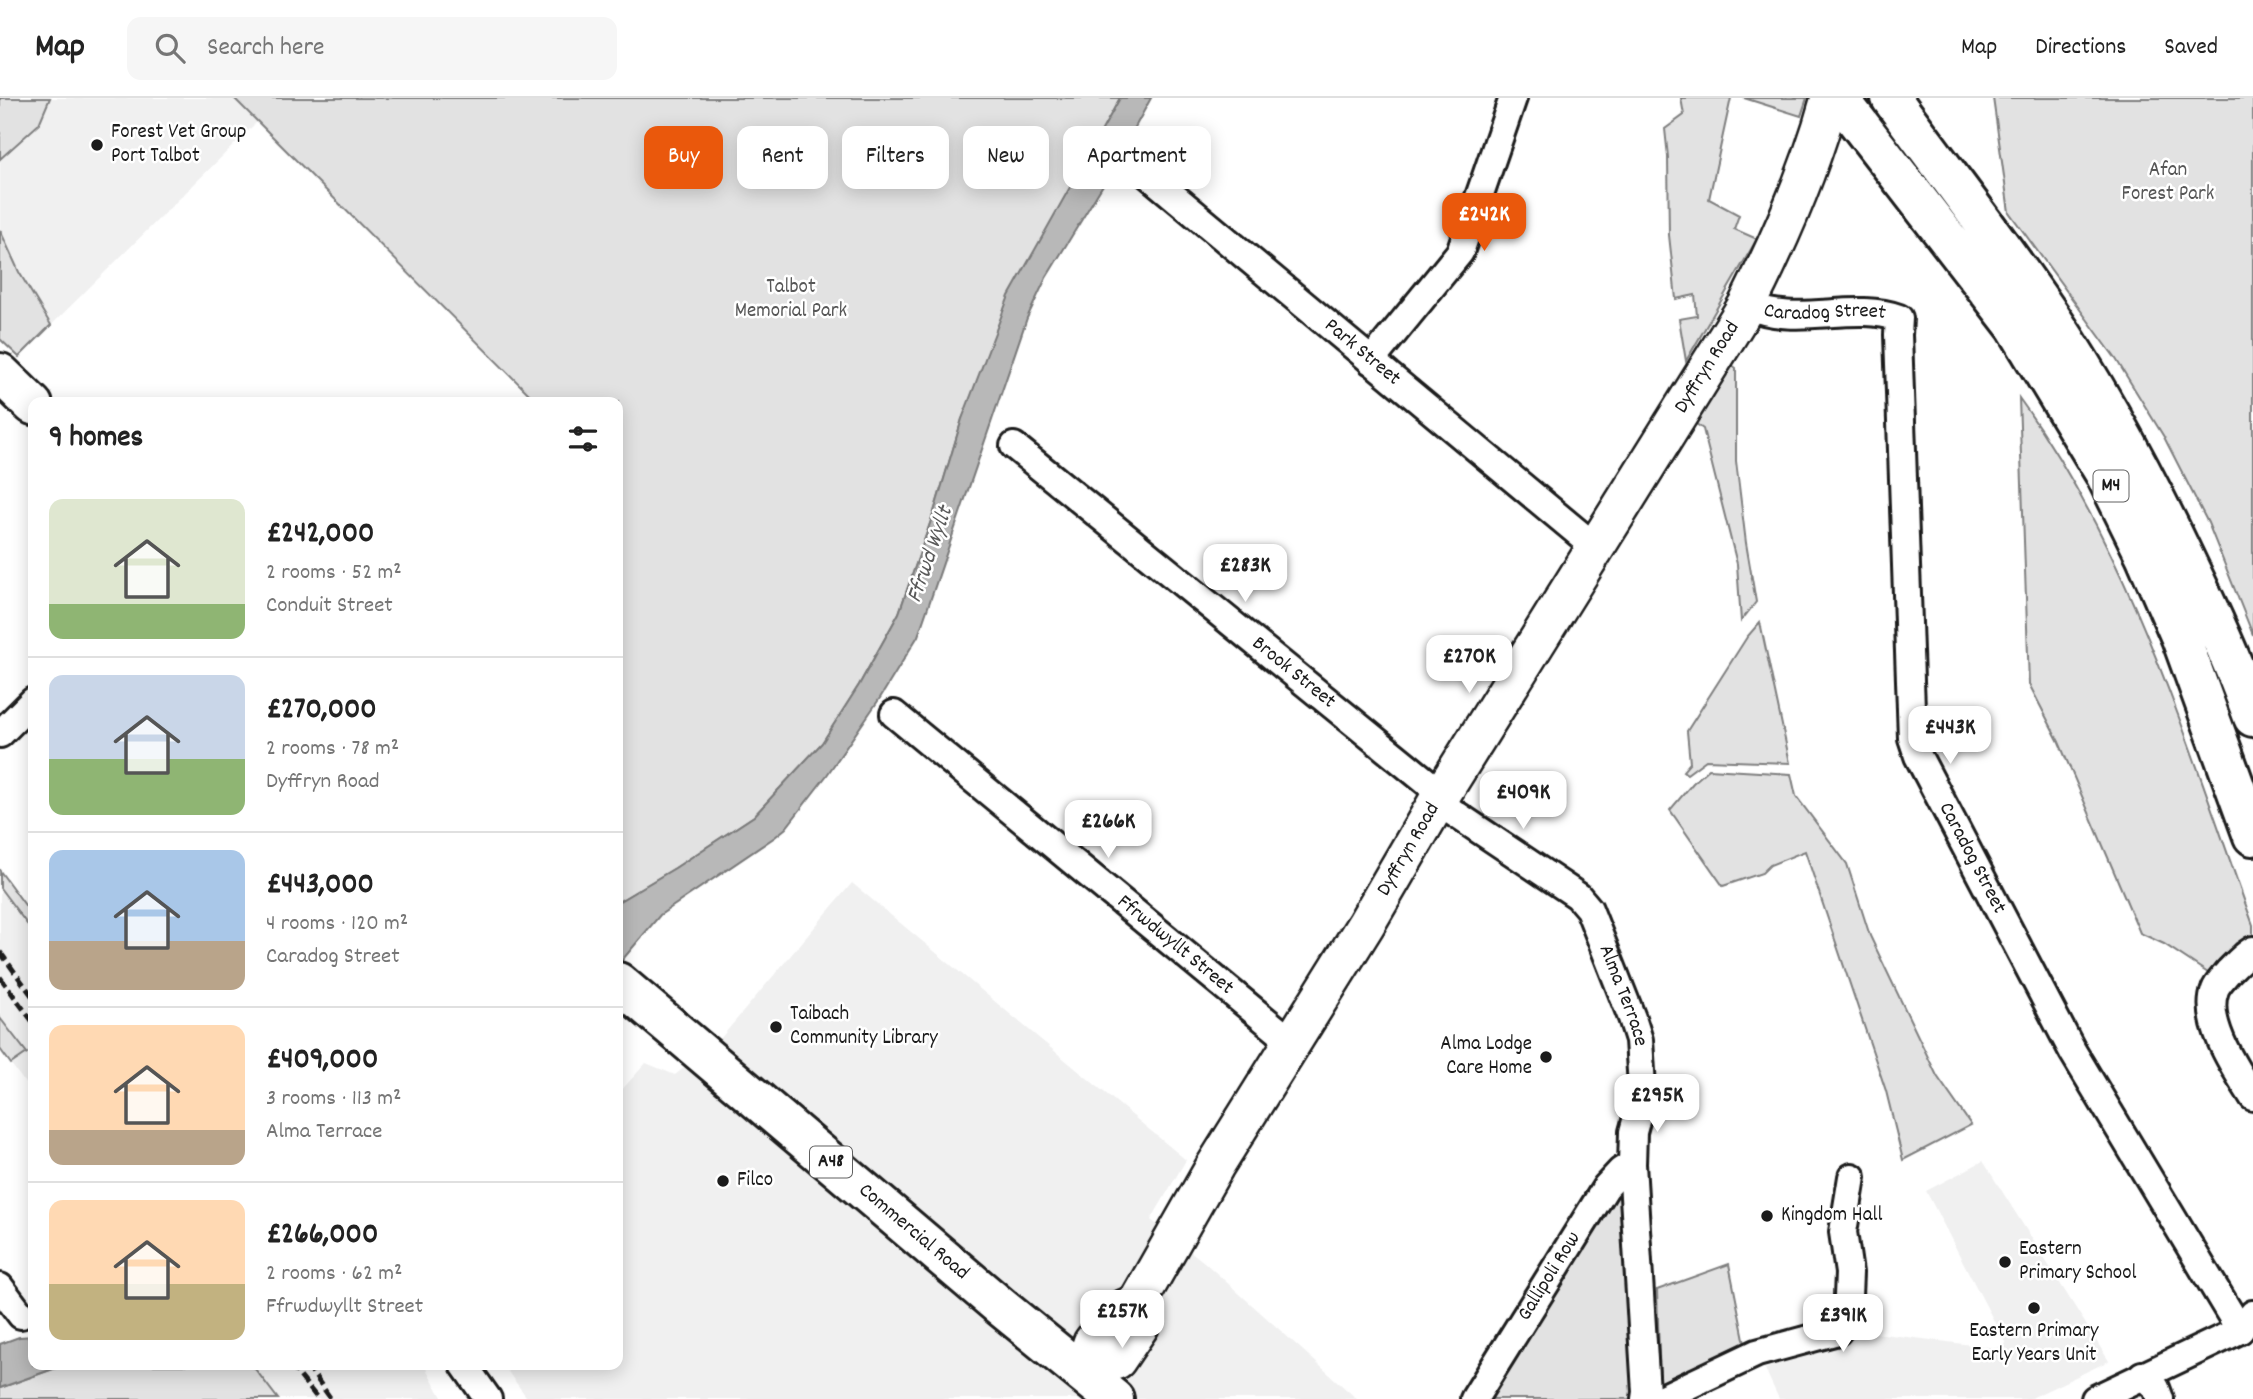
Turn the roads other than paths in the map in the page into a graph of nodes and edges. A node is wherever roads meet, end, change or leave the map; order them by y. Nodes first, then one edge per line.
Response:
1 (1513, 98) edge
2 (1830, 98) edge
3 (1839, 98) edge
4 (1891, 98) edge
5 (1165, 189) edge
6 (1990, 265) junction
7 (1746, 305) junction
8 (1371, 361) junction
9 (0, 373) edge
10 (28, 400) edge
11 (1014, 446) dead end
12 (1596, 545) junction
13 (28, 706) edge
14 (894, 714) dead end
15 (2253, 717) edge
16 (0, 734) edge
17 (1440, 797) junction
18 (2253, 836) edge
19 (2253, 950) edge
20 (623, 986) edge
21 (1293, 1043) junction
22 (2253, 1097) edge
23 (1632, 1164) junction
24 (1852, 1177) dead end
25 (0, 1287) edge
26 (18, 1317) edge
27 (2246, 1322) edge
28 (468, 1370) edge
29 (1082, 1372) junction
30 (2142, 1375) junction
31 (488, 1399) edge
32 (1114, 1399) edge
33 (1475, 1399) edge
34 (1645, 1399) edge
35 (1660, 1399) edge
36 (2095, 1399) edge
37 (2160, 1399) edge

1 - 8 street
2 - 7 street, Dyffryn Road
3 - 6 main road, M4
4 - 6 main road, M4
5 - 8 street, Park Street
6 - 15 main road, M4
6 - 18 main road, M4
7 - 12 street, Dyffryn Road
7 - 27 street, Caradog Street
8 - 12 street, Park Street
9 - 10 main road
11 - 17 street, Brook Street
12 - 17 street, Dyffryn Road
13 - 16 street
14 - 21 street, Ffrwdwyllt Street
17 - 21 street, Dyffryn Road
17 - 23 street, Alma Terrace
19 - 22 street
20 - 29 main road, Commercial Road / A48
21 - 29 street, Dyffryn Road
23 - 33 street, Gallipoli Row
23 - 34 street, Alma Terrace
24 - 35 street
25 - 26 street
27 - 30 street
28 - 31 street
29 - 32 main road, Commercial Road / A48
30 - 36 street
30 - 37 street

